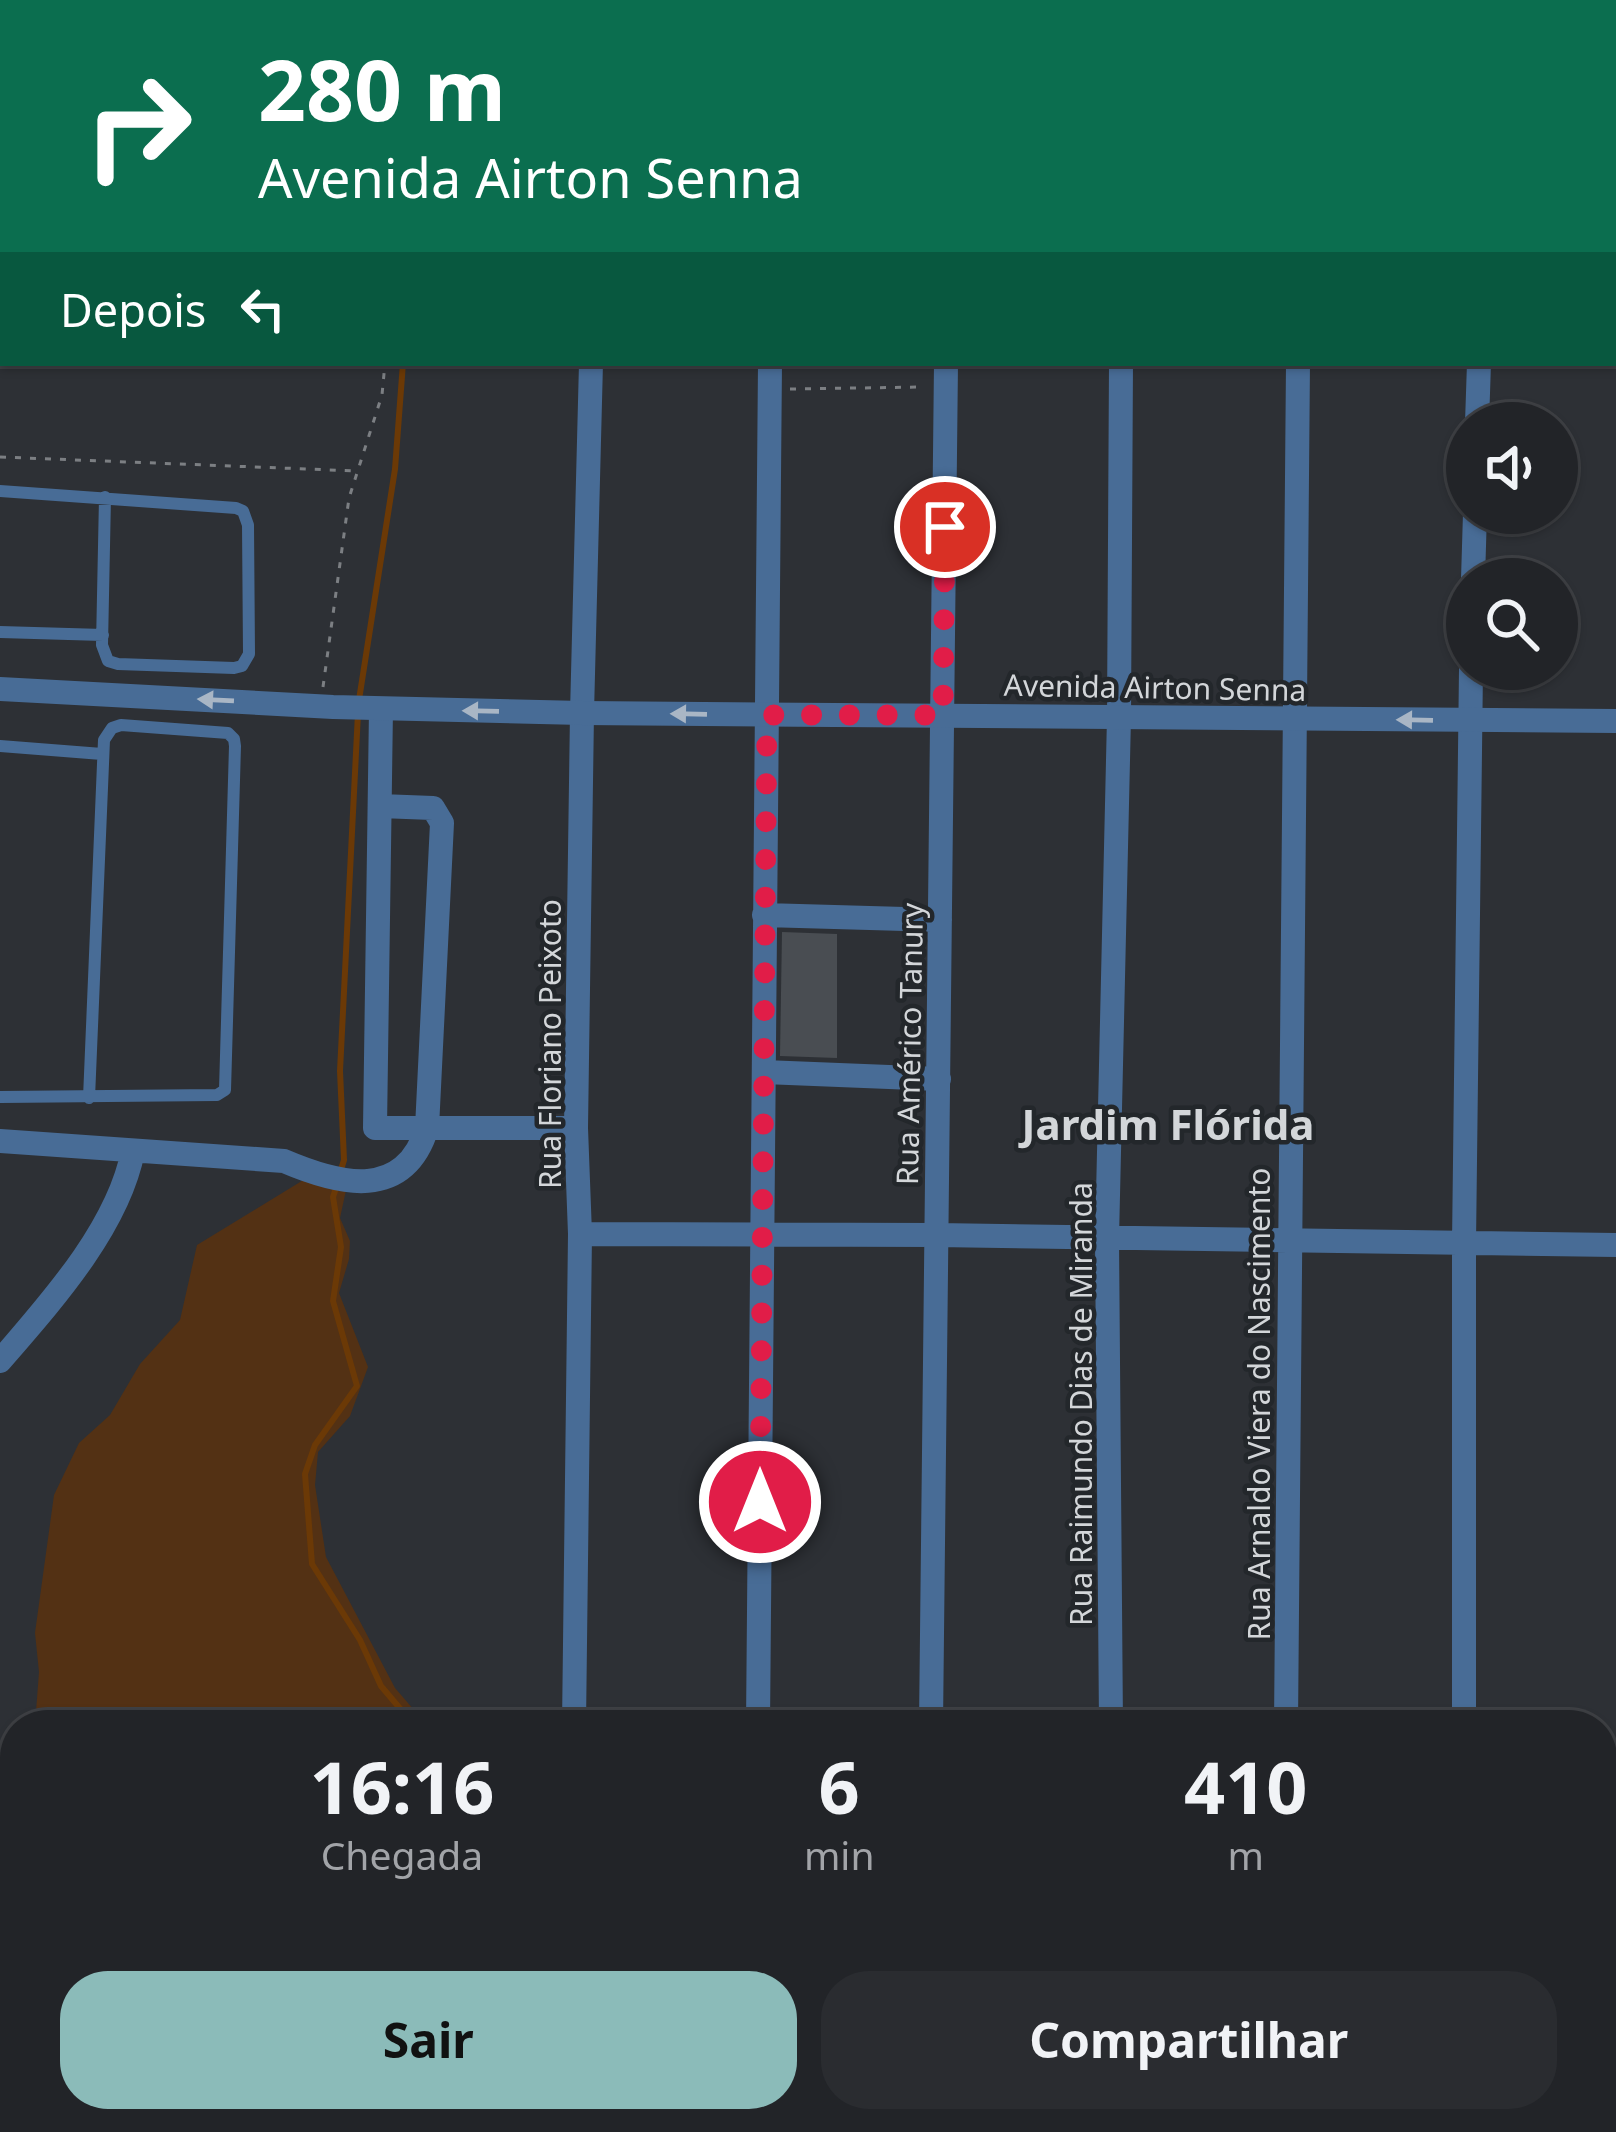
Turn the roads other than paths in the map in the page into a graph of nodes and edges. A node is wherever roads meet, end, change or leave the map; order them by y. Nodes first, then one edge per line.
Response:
1 (591, 366) edge
2 (770, 366) edge
3 (1121, 366) edge
4 (1298, 366) edge
5 (1479, 366) edge
6 (946, 375) edge
7 (1478, 402) edge
8 (0, 491) edge
9 (105, 497) junction
10 (0, 632) edge
11 (103, 635) junction
12 (0, 688) edge
13 (1471, 690) edge
14 (377, 708) junction
15 (582, 713) junction
16 (767, 715) junction
17 (943, 715) junction
18 (1119, 718) junction
19 (1294, 718) junction
20 (1470, 720) junction
21 (1616, 721) edge
22 (0, 746) edge
23 (102, 754) junction
24 (380, 806) junction
25 (764, 915) junction
26 (940, 920) junction
27 (764, 1072) junction
28 (939, 1079) junction
29 (0, 1097) edge
30 (89, 1098) junction
31 (427, 1128) junction
32 (576, 1128) junction
33 (0, 1141) edge
34 (133, 1151) junction
35 (762, 1233) junction
36 (580, 1234) junction
37 (937, 1235) junction
38 (1107, 1239) junction
39 (1289, 1240) junction
40 (1464, 1243) junction
41 (1616, 1245) edge
42 (0, 1361) edge
43 (574, 1710) edge
44 (758, 1710) edge
45 (931, 1710) edge
46 (1111, 1710) edge
47 (1286, 1710) edge
48 (1463, 1710) edge

1 - 15 street, Rua Floriano Peixoto
2 - 16 street
3 - 18 street, Rua Raimundo Dias de Miranda
4 - 19 street, Rua Arnaldo Viera do Nascimento
5 - 7 street
6 - 17 street, Rua Américo Tanury
8 - 9 lane
9 - 11 lane
9 - 11 lane
10 - 11 lane
14 -> 12 street, Avenida Airton Senna
13 - 20 street
15 -> 14 street, Avenida Airton Senna
14 - 24 street
16 -> 15 street, Avenida Airton Senna
15 - 32 street, Rua Floriano Peixoto
16 - 17 street, Avenida Airton Senna
16 - 25 street
17 - 18 street, Avenida Airton Senna
17 - 26 street, Rua Américo Tanury
18 - 19 street, Avenida Airton Senna
18 - 38 street, Rua Raimundo Dias de Miranda
20 -> 19 street, Avenida Airton Senna
19 - 39 street, Rua Arnaldo Viera do Nascimento
20 - 21 street, Avenida Airton Senna
20 - 40 street
22 - 23 lane
23 - 30 lane
23 - 30 lane
24 - 31 street
24 - 31 street
25 - 26 street
25 - 27 street
26 - 28 street, Rua Américo Tanury
27 - 28 street
27 - 35 street
28 - 37 street, Rua Américo Tanury
29 - 30 lane
31 - 32 street
31 - 34 street
32 - 36 street, Rua Floriano Peixoto
33 - 34 street
34 - 42 street
35 - 36 street
35 - 37 street
35 - 44 street
36 - 43 street, Rua Floriano Peixoto
37 - 38 street
37 - 45 street, Rua Américo Tanury
38 - 39 street
38 - 46 street, Rua Raimundo Dias de Miranda
39 - 40 street
39 - 47 street, Rua Arnaldo Viera do Nascimento
40 - 41 street
40 - 48 street

